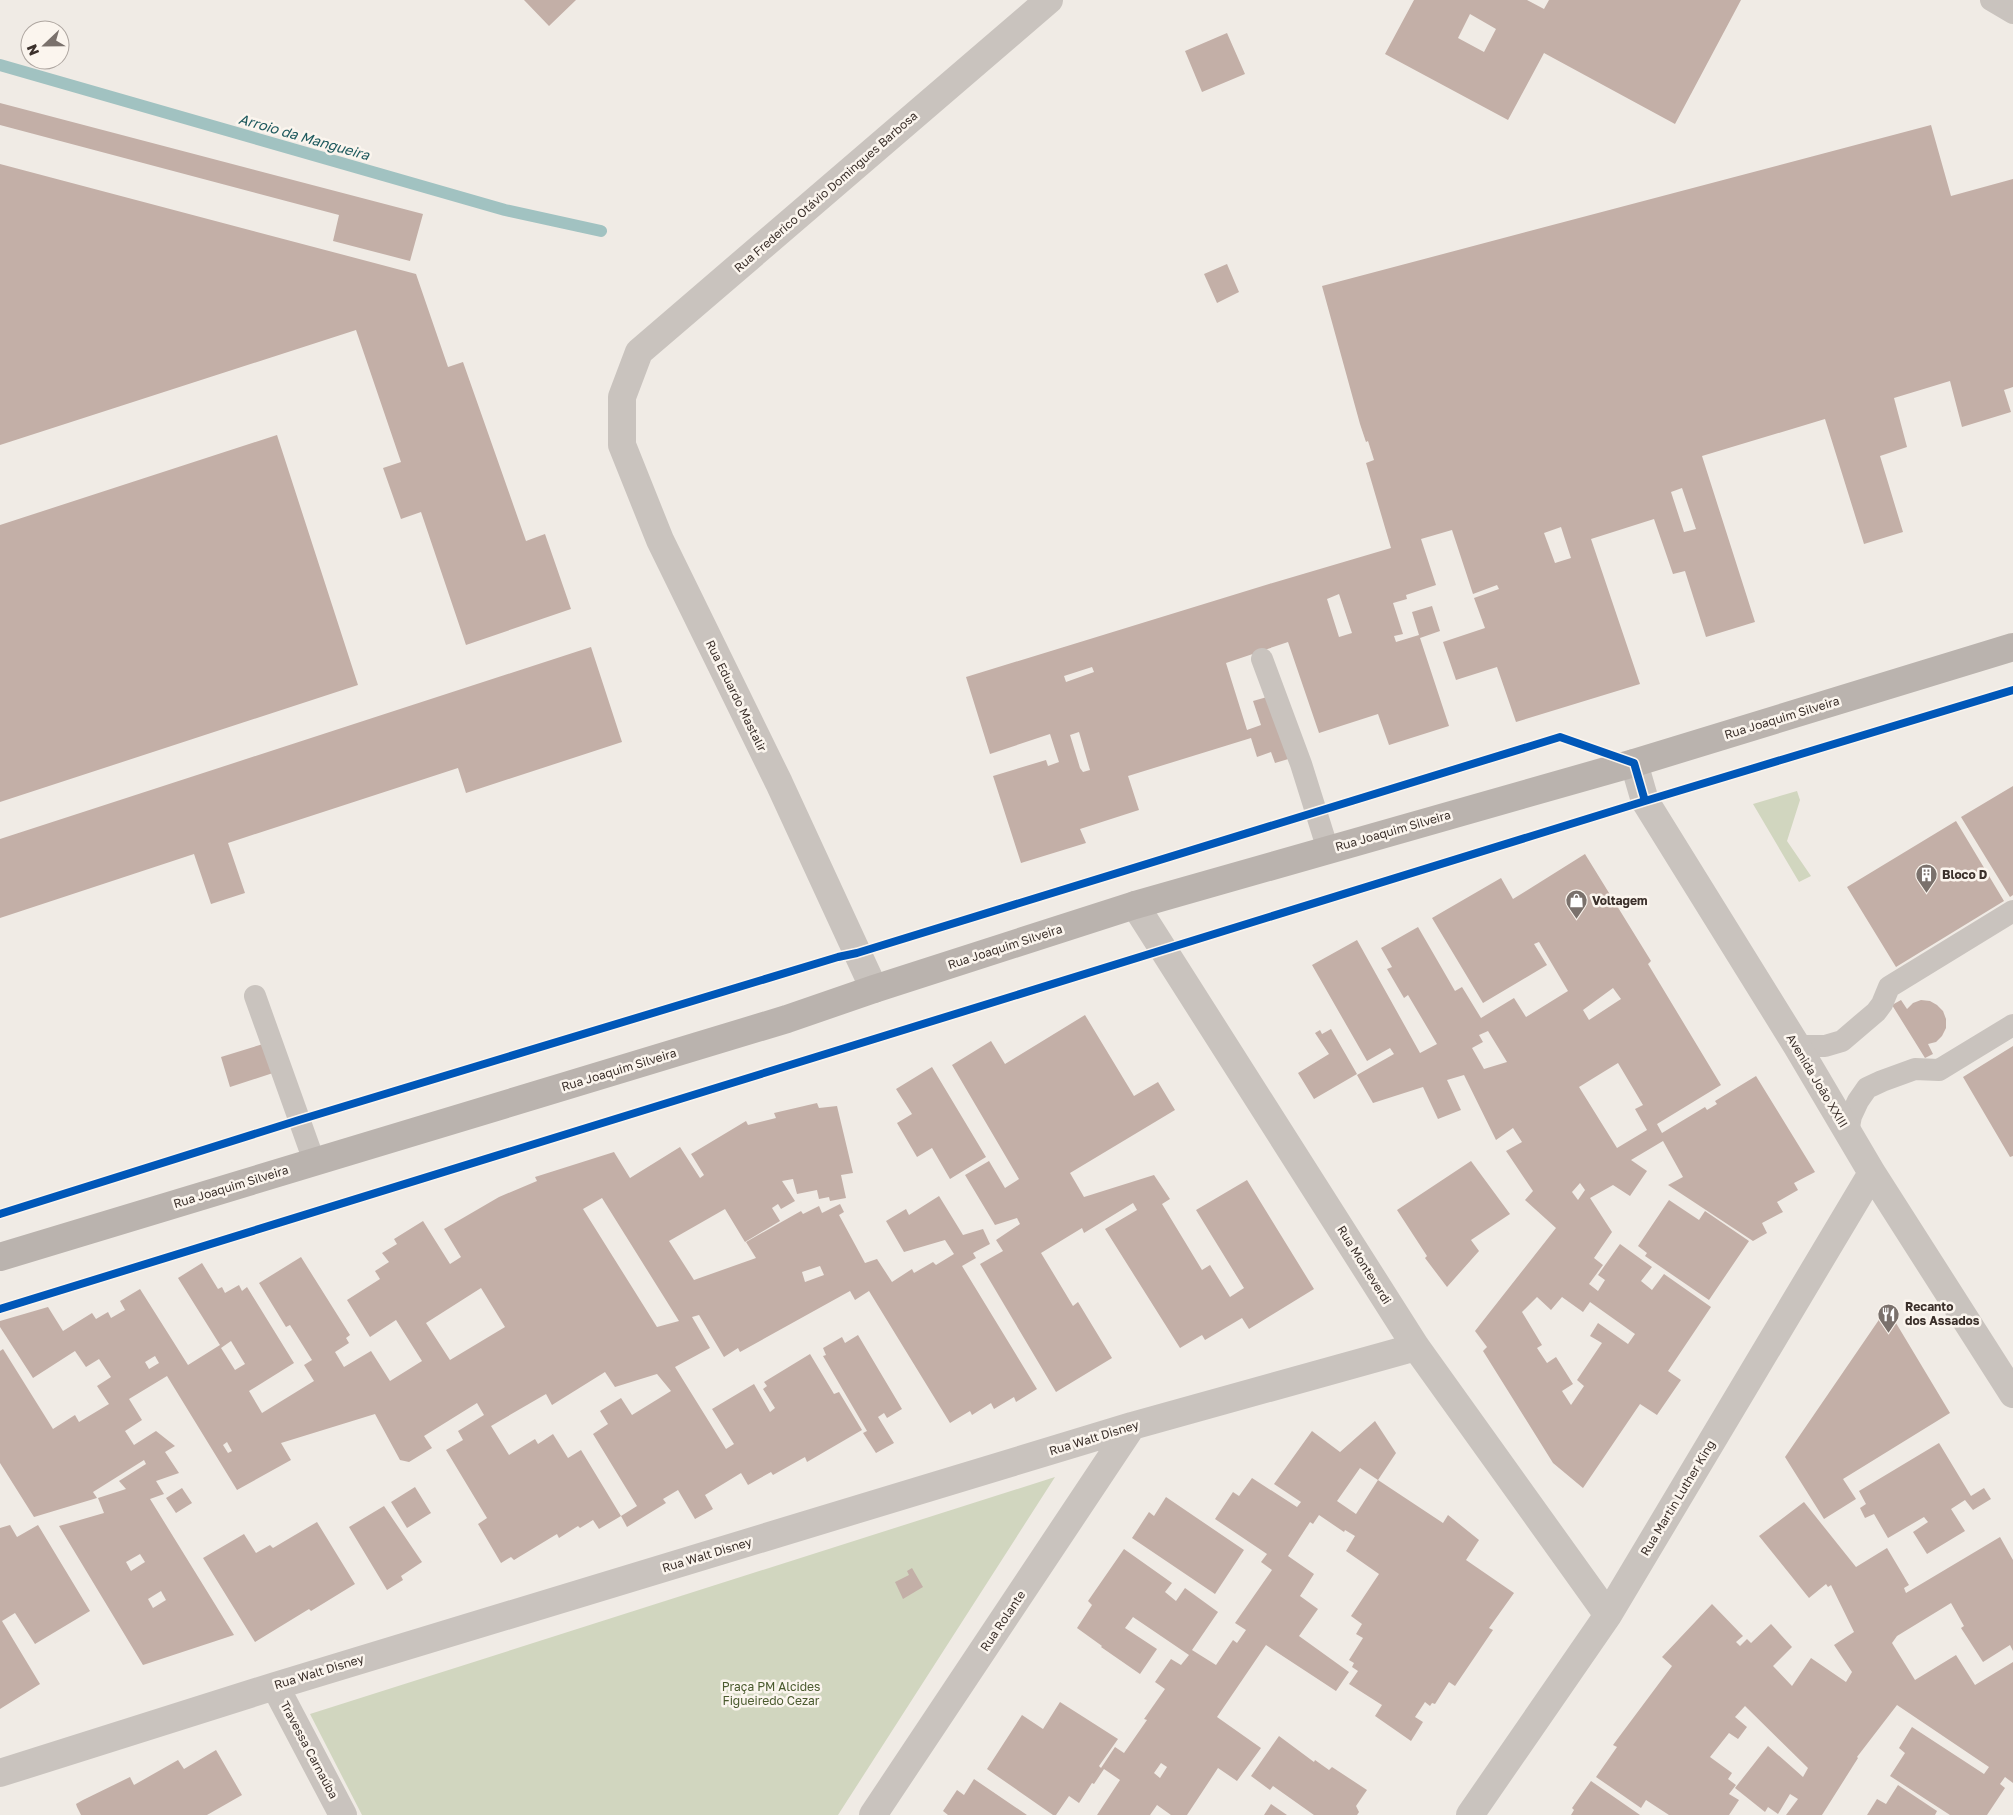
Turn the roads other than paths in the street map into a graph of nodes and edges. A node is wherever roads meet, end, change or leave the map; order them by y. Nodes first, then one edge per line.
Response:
1 (1049, 0) edge
2 (1991, 0) edge
3 (2013, 13) edge
4 (622, 397) joint
5 (2013, 647) edge
6 (1262, 659) dead end
7 (1634, 762) junction
8 (1328, 850) junction
9 (1136, 906) junction
10 (2013, 911) edge
11 (874, 989) junction
12 (255, 996) dead end
13 (2013, 1025) edge
14 (1842, 1040) junction
15 (1797, 1046) junction
16 (1820, 1086) junction
17 (1867, 1088) junction
18 (1848, 1132) junction
19 (314, 1161) junction
20 (1872, 1172) junction
21 (0, 1257) edge
22 (1416, 1347) junction
23 (2013, 1394) edge
24 (1132, 1426) junction
25 (1608, 1615) junction
26 (275, 1686) junction
27 (0, 1774) edge
28 (343, 1815) edge
29 (873, 1815) edge
30 (1470, 1815) edge

1 - 4 street, Rua Frederico Otávio Domingues Barbosa
2 - 3 lane
4 - 11 street, Rua Eduardo Mastalir
5 - 7 street, Rua Joaquim Silveira
6 - 8 lane
7 - 8 street, Rua Joaquim Silveira
7 - 15 street, Avenida João XXIII
8 - 9 street, Rua Joaquim Silveira
9 - 11 street, Rua Joaquim Silveira
9 - 22 street, Rua Monteverdi
10 - 14 lane
11 - 19 street, Rua Joaquim Silveira
12 - 19 lane
13 - 17 lane
14 - 15 lane
14 - 16 lane
15 - 16 street, Avenida João XXIII
16 - 17 lane
16 - 18 street, Avenida João XXIII
17 - 18 lane
18 - 20 street, Avenida João XXIII
19 - 21 street, Rua Joaquim Silveira
20 - 23 street, Avenida João XXIII
20 - 25 street, Rua Martin Luther King
22 - 24 street, Rua Walt Disney
22 - 25 street, Rua Monteverdi
24 - 26 street, Rua Walt Disney
24 - 29 street, Rua Rolante
25 - 30 street, Rua Martin Luther King
26 - 27 street, Rua Walt Disney
26 - 28 street, Travessa Carnaúba

